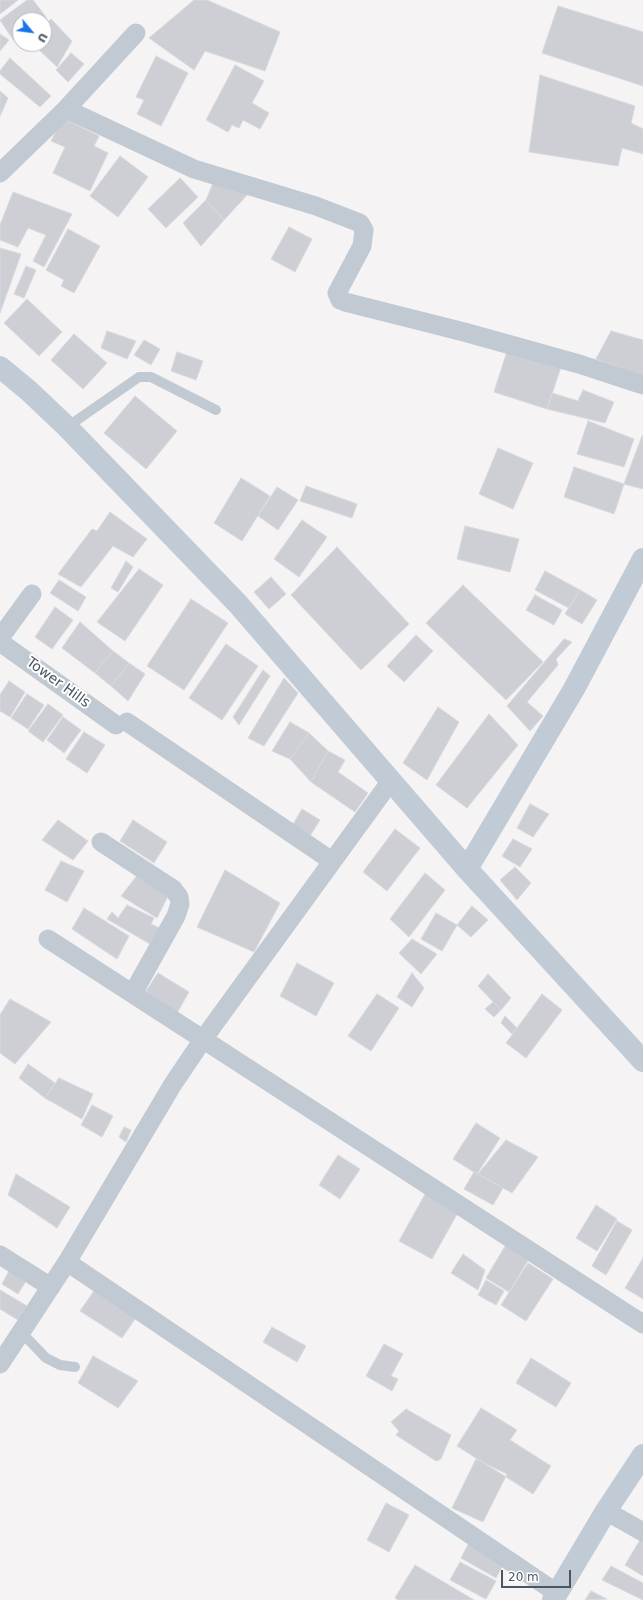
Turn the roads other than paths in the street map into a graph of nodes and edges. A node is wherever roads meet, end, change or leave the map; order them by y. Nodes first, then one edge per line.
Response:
1 (136, 33) dead end
2 (66, 109) junction
3 (0, 173) edge
4 (0, 367) edge
5 (643, 385) edge
6 (216, 410) dead end
7 (67, 427) junction
8 (643, 559) edge
9 (32, 594) dead end
10 (0, 638) edge
11 (0, 642) edge
12 (390, 782) junction
13 (101, 842) dead end
14 (332, 861) junction
15 (467, 869) junction
16 (48, 939) dead end
17 (132, 993) junction
18 (204, 1038) junction
19 (643, 1061) edge
20 (0, 1255) edge
21 (68, 1262) junction
22 (51, 1287) junction
23 (643, 1324) edge
24 (21, 1332) junction
25 (0, 1364) edge
26 (75, 1367) dead end
27 (643, 1454) edge
28 (606, 1511) junction
29 (643, 1532) edge
30 (555, 1597) edge

1 - 2 street
2 - 3 street
2 - 5 street
4 - 7 main road
6 - 7 lane
7 - 12 main road
8 - 15 main road
9 - 10 street
11 - 14 street, Tower Hills
12 - 14 street
12 - 15 main road
13 - 17 street
14 - 18 street
15 - 19 main road
16 - 17 street
17 - 18 street
18 - 21 street
18 - 23 street
20 - 22 street
21 - 22 street
21 - 30 street
22 - 24 street
24 - 25 street
24 - 26 lane
27 - 28 main road
28 - 29 street
28 - 30 main road

